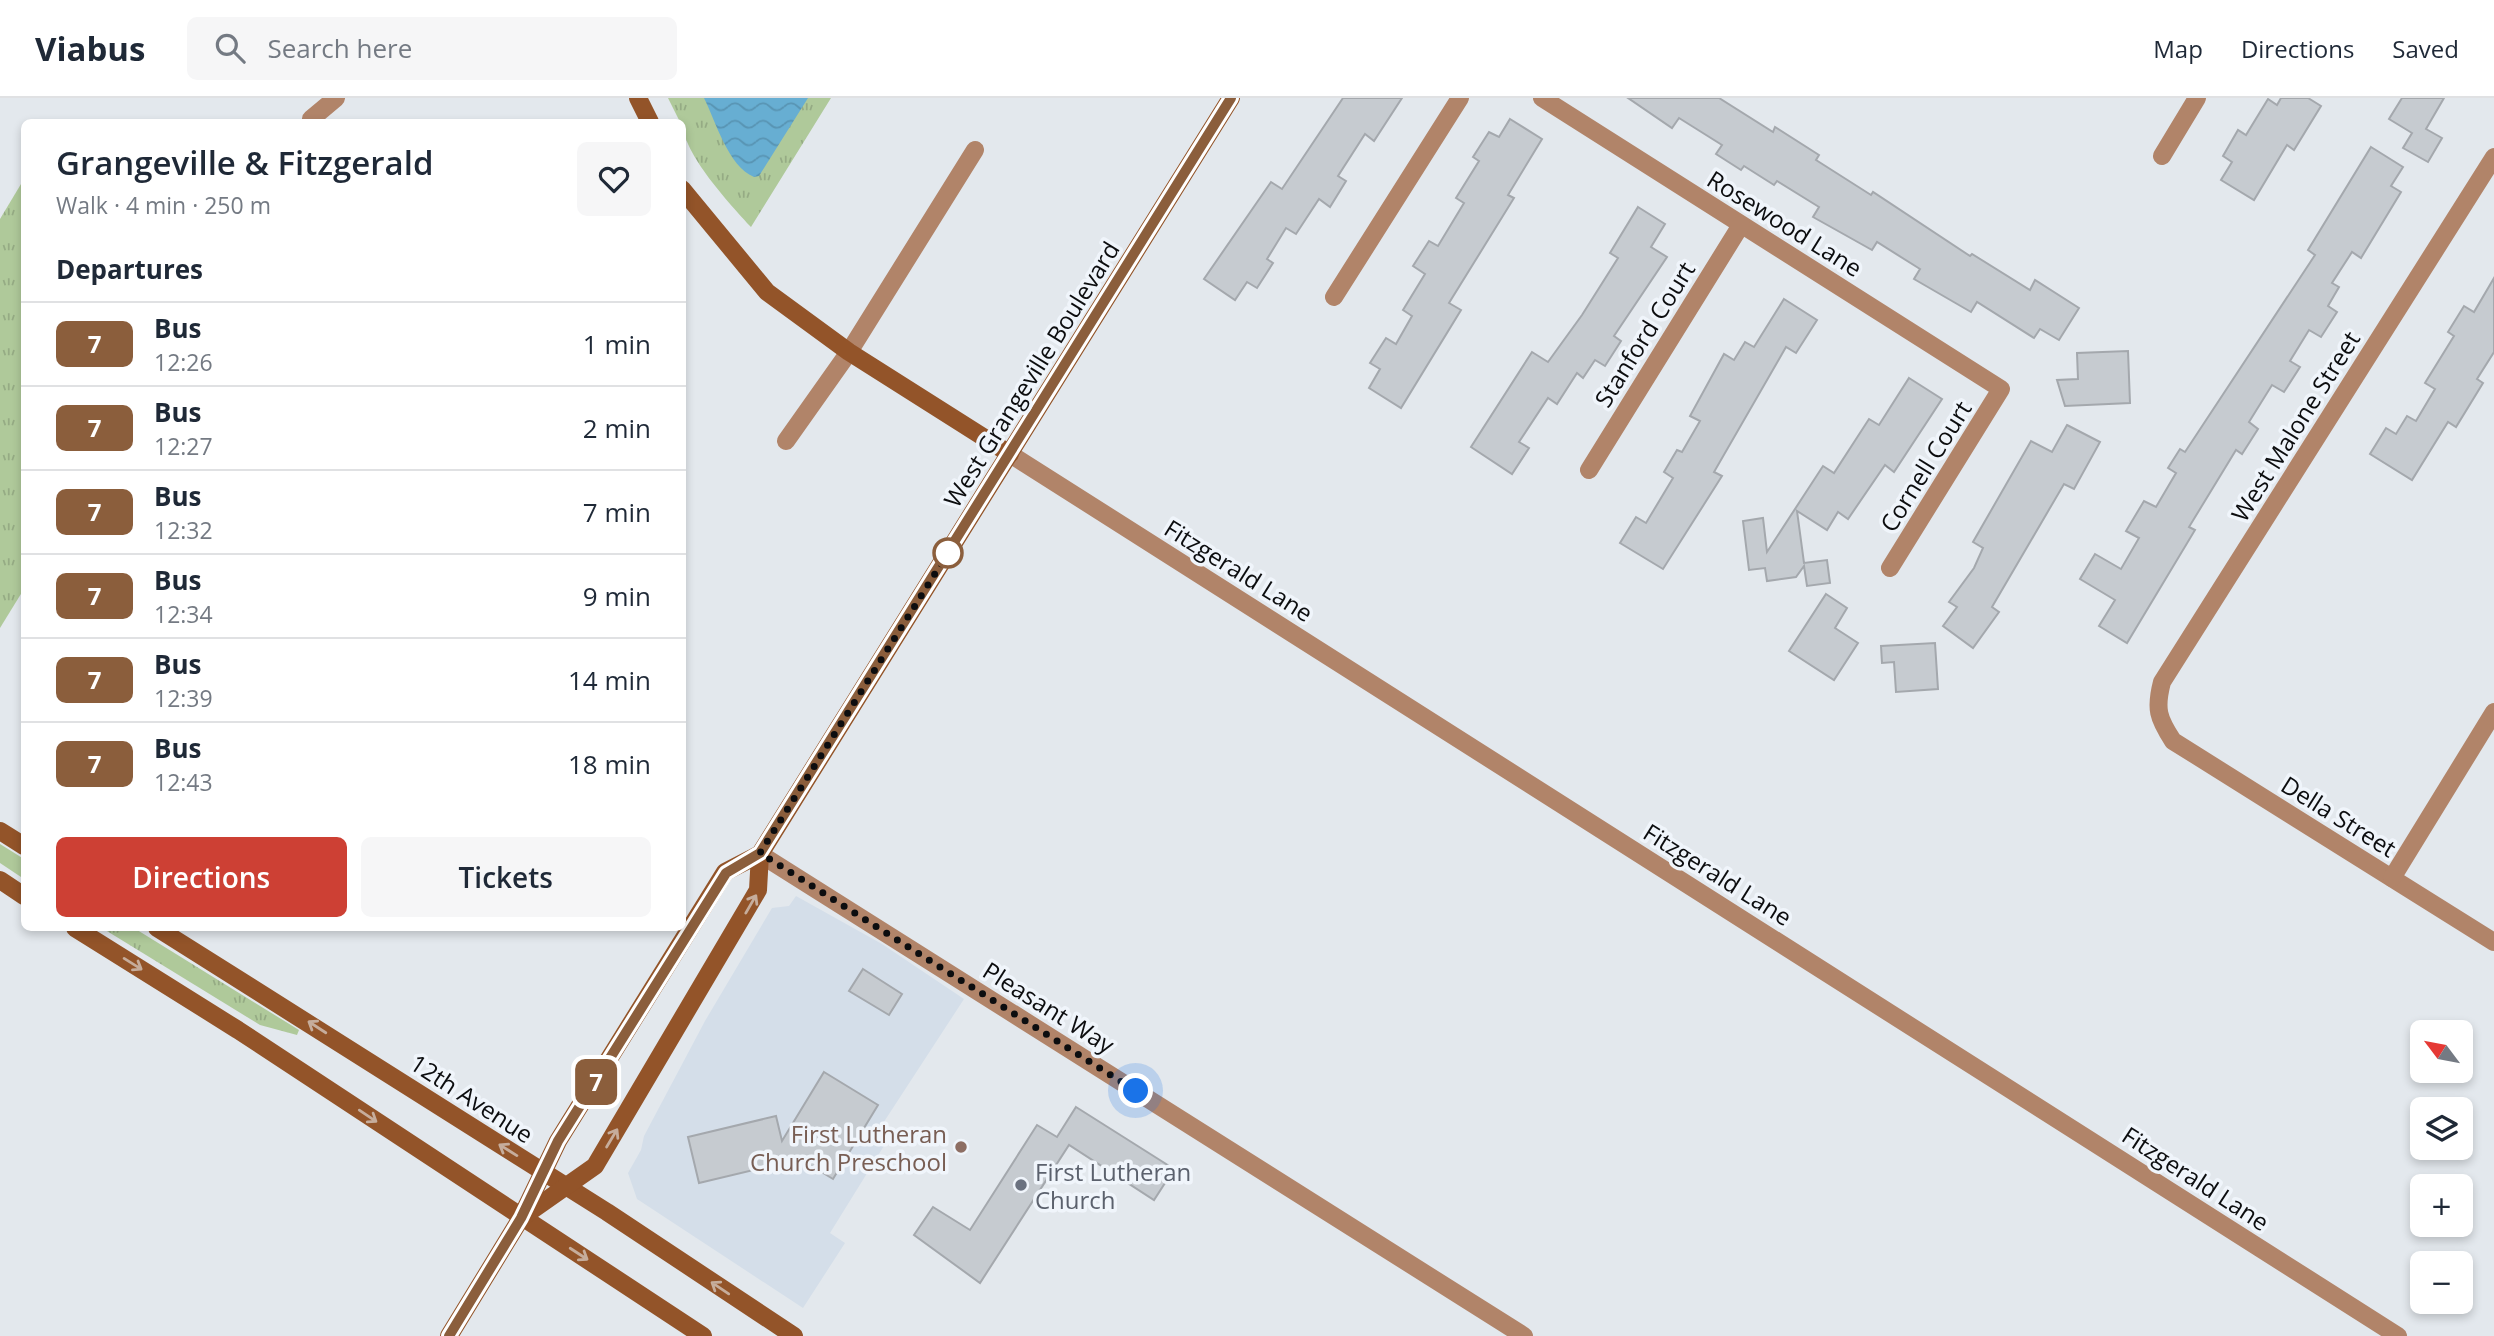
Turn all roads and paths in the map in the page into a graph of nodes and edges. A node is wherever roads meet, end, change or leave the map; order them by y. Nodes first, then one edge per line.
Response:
1 (336, 98) edge
2 (638, 98) edge
3 (1231, 98) edge
4 (1460, 98) edge
5 (1542, 98) edge
6 (2197, 98) edge
7 (311, 119) dead end
8 (648, 119) edge
9 (975, 150) dead end
10 (2162, 156) dead end
11 (2494, 157) edge
12 (686, 194) edge
13 (1741, 225) junction
14 (1334, 297) dead end
15 (849, 352) junction
16 (2001, 389) joint
17 (786, 441) dead end
18 (1010, 454) junction
19 (1589, 470) dead end
20 (1890, 568) dead end
21 (2494, 712) edge
22 (2163, 726) joint
23 (0, 831) edge
24 (21, 844) edge
25 (760, 853) junction
26 (2392, 878) junction
27 (0, 880) edge
28 (21, 894) edge
29 (80, 931) edge
30 (162, 931) edge
31 (2494, 942) edge
32 (543, 1172) junction
33 (566, 1187) junction
34 (521, 1218) junction
35 (449, 1336) edge
36 (703, 1336) edge
37 (794, 1336) edge
38 (1524, 1336) edge
39 (2398, 1336) edge

1 - 7 street
2 - 8 main road
3 - 18 main road, West Grangeville Boulevard
4 - 14 street
5 - 13 street, Rosewood Lane
6 - 10 street
9 - 15 street
11 - 22 street, West Malone Street
12 - 15 main road
13 - 16 street, Rosewood Lane
13 - 19 street, Stanford Court
15 - 17 street
15 - 18 main road
16 - 20 street, Cornell Court
18 - 25 main road, West Grangeville Boulevard
18 - 39 street, Fitzgerald Lane
21 - 26 street
22 - 26 street, Della Street
23 - 24 main road
25 - 32 main road, West Grangeville Boulevard
33 -> 25 main road, West Grangeville Boulevard
25 - 38 street, Pleasant Way
26 - 31 street, Della Street
27 - 28 main road
29 -> 34 main road
32 -> 30 main road, 12th Avenue
32 - 33 main road, 12th Avenue
32 - 34 main road, West Grangeville Boulevard
33 - 34 main road, West Grangeville Boulevard
37 -> 33 main road, 12th Avenue
34 - 35 main road
34 -> 36 main road

